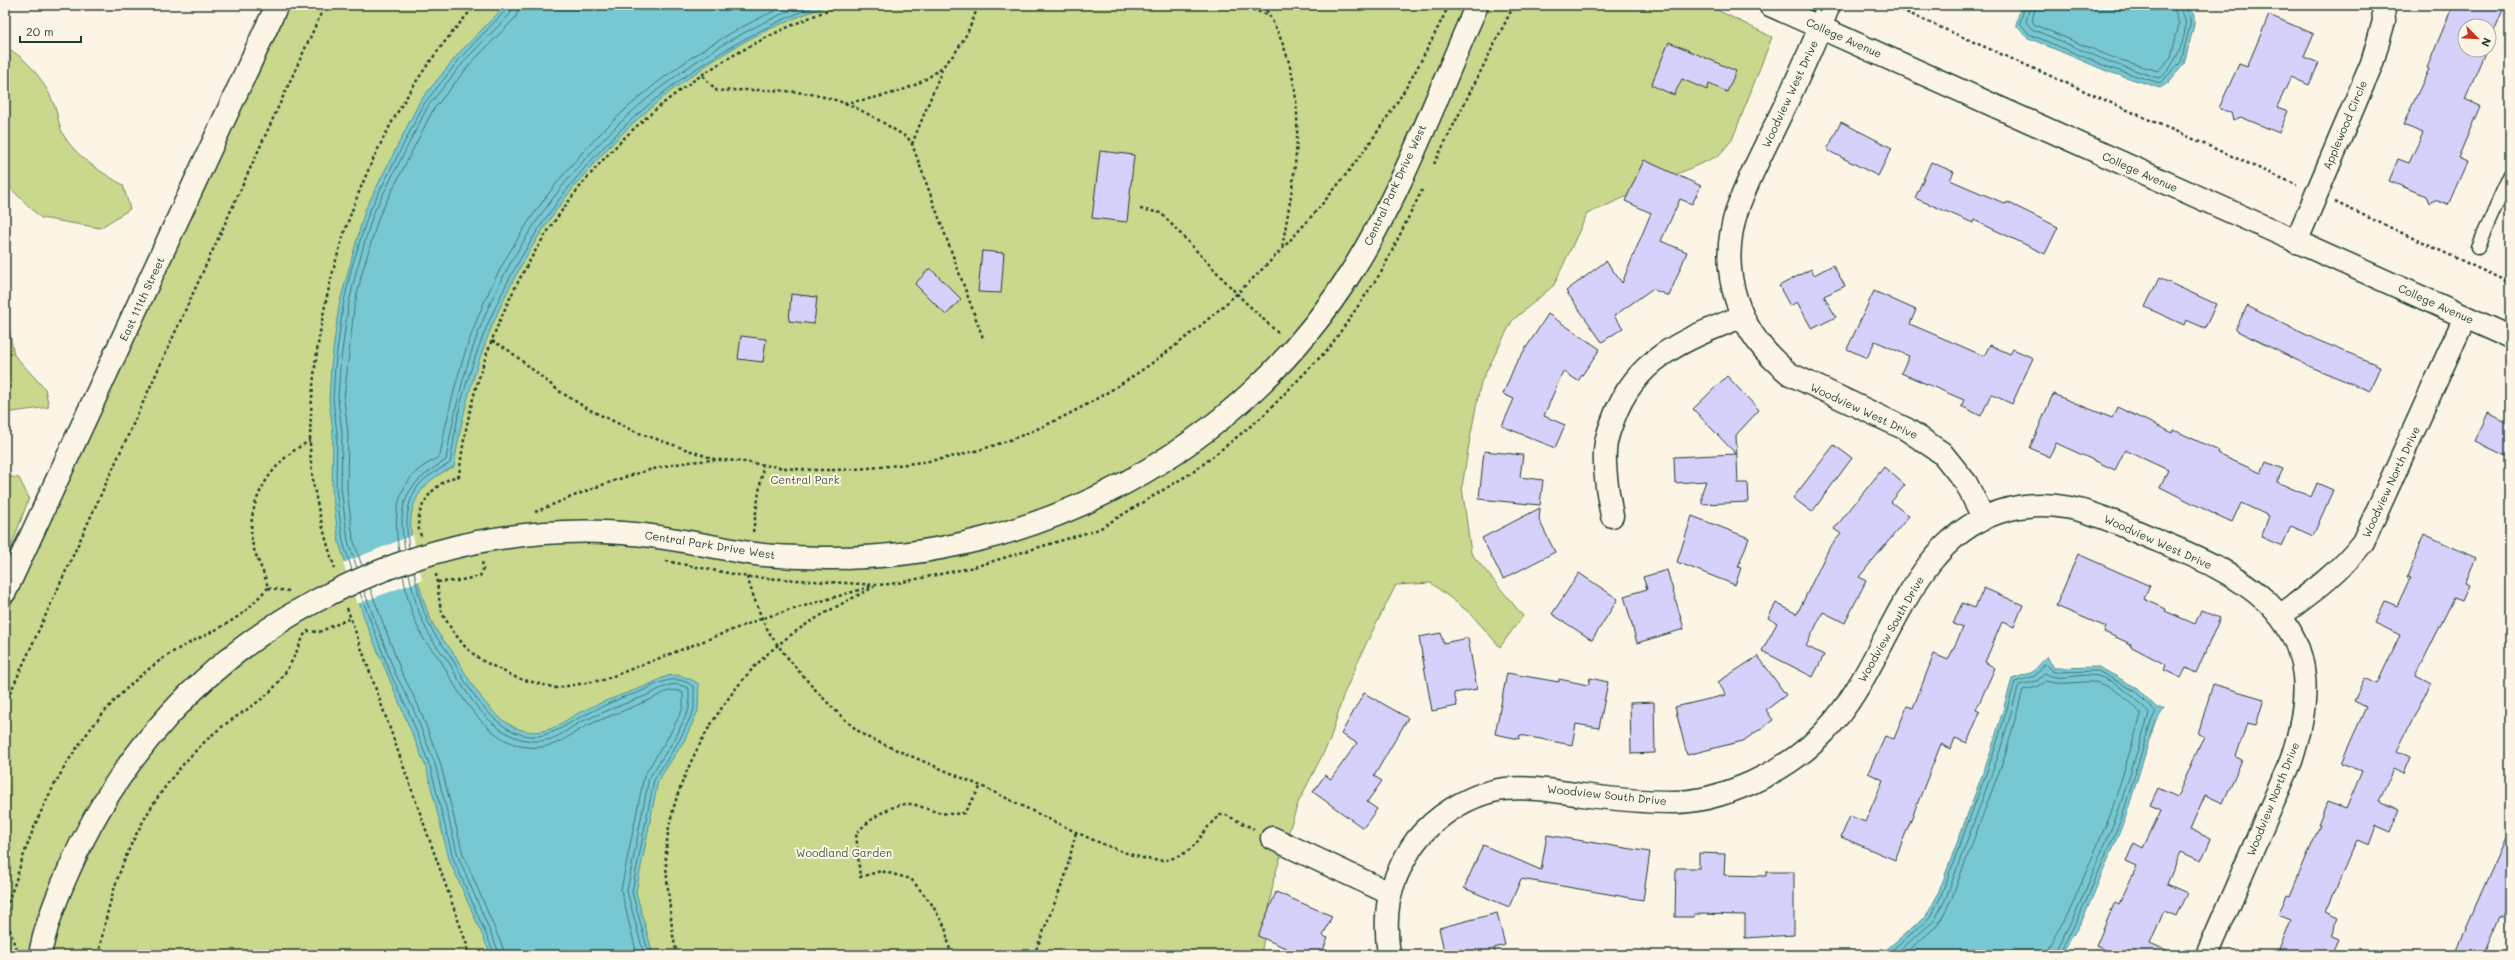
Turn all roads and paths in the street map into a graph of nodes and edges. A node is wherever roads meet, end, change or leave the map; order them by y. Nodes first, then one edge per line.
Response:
1 (325, 5) edge
2 (476, 5) edge
3 (841, 5) edge
4 (978, 5) edge
5 (1241, 5) edge
6 (1263, 5) edge
7 (1449, 5) edge
8 (1477, 5) edge
9 (1770, 5) edge
10 (1829, 5) edge
11 (1890, 5) edge
12 (2383, 5) edge
13 (274, 6) edge
14 (1270, 16) junction
15 (1820, 27) junction
16 (942, 70) junction
17 (703, 76) junction
18 (844, 103) junction
19 (912, 144) junction
20 (2510, 174) edge
21 (2304, 188) dead end
22 (2333, 201) dead end
23 (1140, 209) dead end
24 (2296, 242) junction
25 (2478, 247) dead end
26 (1282, 248) junction
27 (2510, 282) edge
28 (1237, 294) junction
29 (1741, 317) junction
30 (2465, 317) junction
31 (2510, 337) edge
32 (983, 338) dead end
33 (492, 341) junction
34 (1294, 349) junction
35 (1313, 366) dead end
36 (310, 441) junction
37 (718, 460) junction
38 (763, 466) junction
39 (530, 513) dead end
40 (1612, 516) dead end
41 (1983, 517) junction
42 (419, 533) dead end
43 (479, 548) junction
44 (749, 552) junction
45 (330, 555) dead end
46 (664, 561) dead end
47 (438, 576) dead end
48 (748, 577) junction
49 (438, 582) junction
50 (877, 585) junction
51 (268, 588) junction
52 (5, 592) edge
53 (304, 596) junction
54 (2280, 616) junction
55 (763, 618) junction
56 (308, 627) dead end
57 (307, 631) junction
58 (778, 644) junction
59 (5, 704) edge
60 (981, 786) junction
61 (1076, 832) junction
62 (1272, 838) joint
63 (1389, 893) junction
64 (17, 955) edge
65 (40, 955) edge
66 (99, 955) edge
67 (467, 955) edge
68 (678, 955) edge
69 (951, 955) edge
70 (1034, 955) edge
71 (1389, 955) edge
72 (2207, 955) edge

1 - 59 path
2 - 36 path
3 - 17 path
4 - 16 path
5 - 14 path
6 - 14 path
7 - 26 path
8 - 34 street, Central Park Drive West
9 - 15 street, College Avenue
10 - 15 street
11 - 21 path
12 - 24 street, Applewood Circle
13 - 52 street, East 111th Street
14 - 26 path
15 - 24 street, College Avenue
15 - 29 street, Woodview West Drive
16 - 18 path
16 - 19 path
17 - 18 path
17 - 33 path
18 - 19 path
19 - 32 path
20 - 25 lane
22 - 27 path
23 - 28 path
24 - 30 street, College Avenue
26 - 28 path
28 - 34 path
28 - 38 path
29 - 40 street
29 - 41 street, Woodview West Drive
30 - 31 street, College Avenue
30 - 54 street, Woodview North Drive
33 - 37 path
33 - 42 path
34 - 35 path
34 - 44 street, Central Park Drive West
36 - 45 path
36 - 51 path
37 - 38 path
37 - 39 path
38 - 44 path
41 - 54 street, Woodview West Drive
41 - 63 street, Woodview South Drive
43 - 44 street, Central Park Drive West
43 - 49 path
43 - 53 street, Central Park Drive West, bridge
44 - 48 path
46 - 48 path
47 - 49 path
48 - 50 path
48 - 55 path
49 - 55 path
50 - 55 path
50 - 58 path
51 - 53 path
51 - 64 path
53 - 65 street, Central Park Drive West
54 - 72 street, Woodview North Drive
55 - 58 path
56 - 57 path
57 - 66 path
57 - 67 path
58 - 60 path
58 - 68 path
60 - 61 path
60 - 69 path
61 - 62 path
61 - 70 path
62 - 63 street
63 - 71 street, Woodview South Drive

